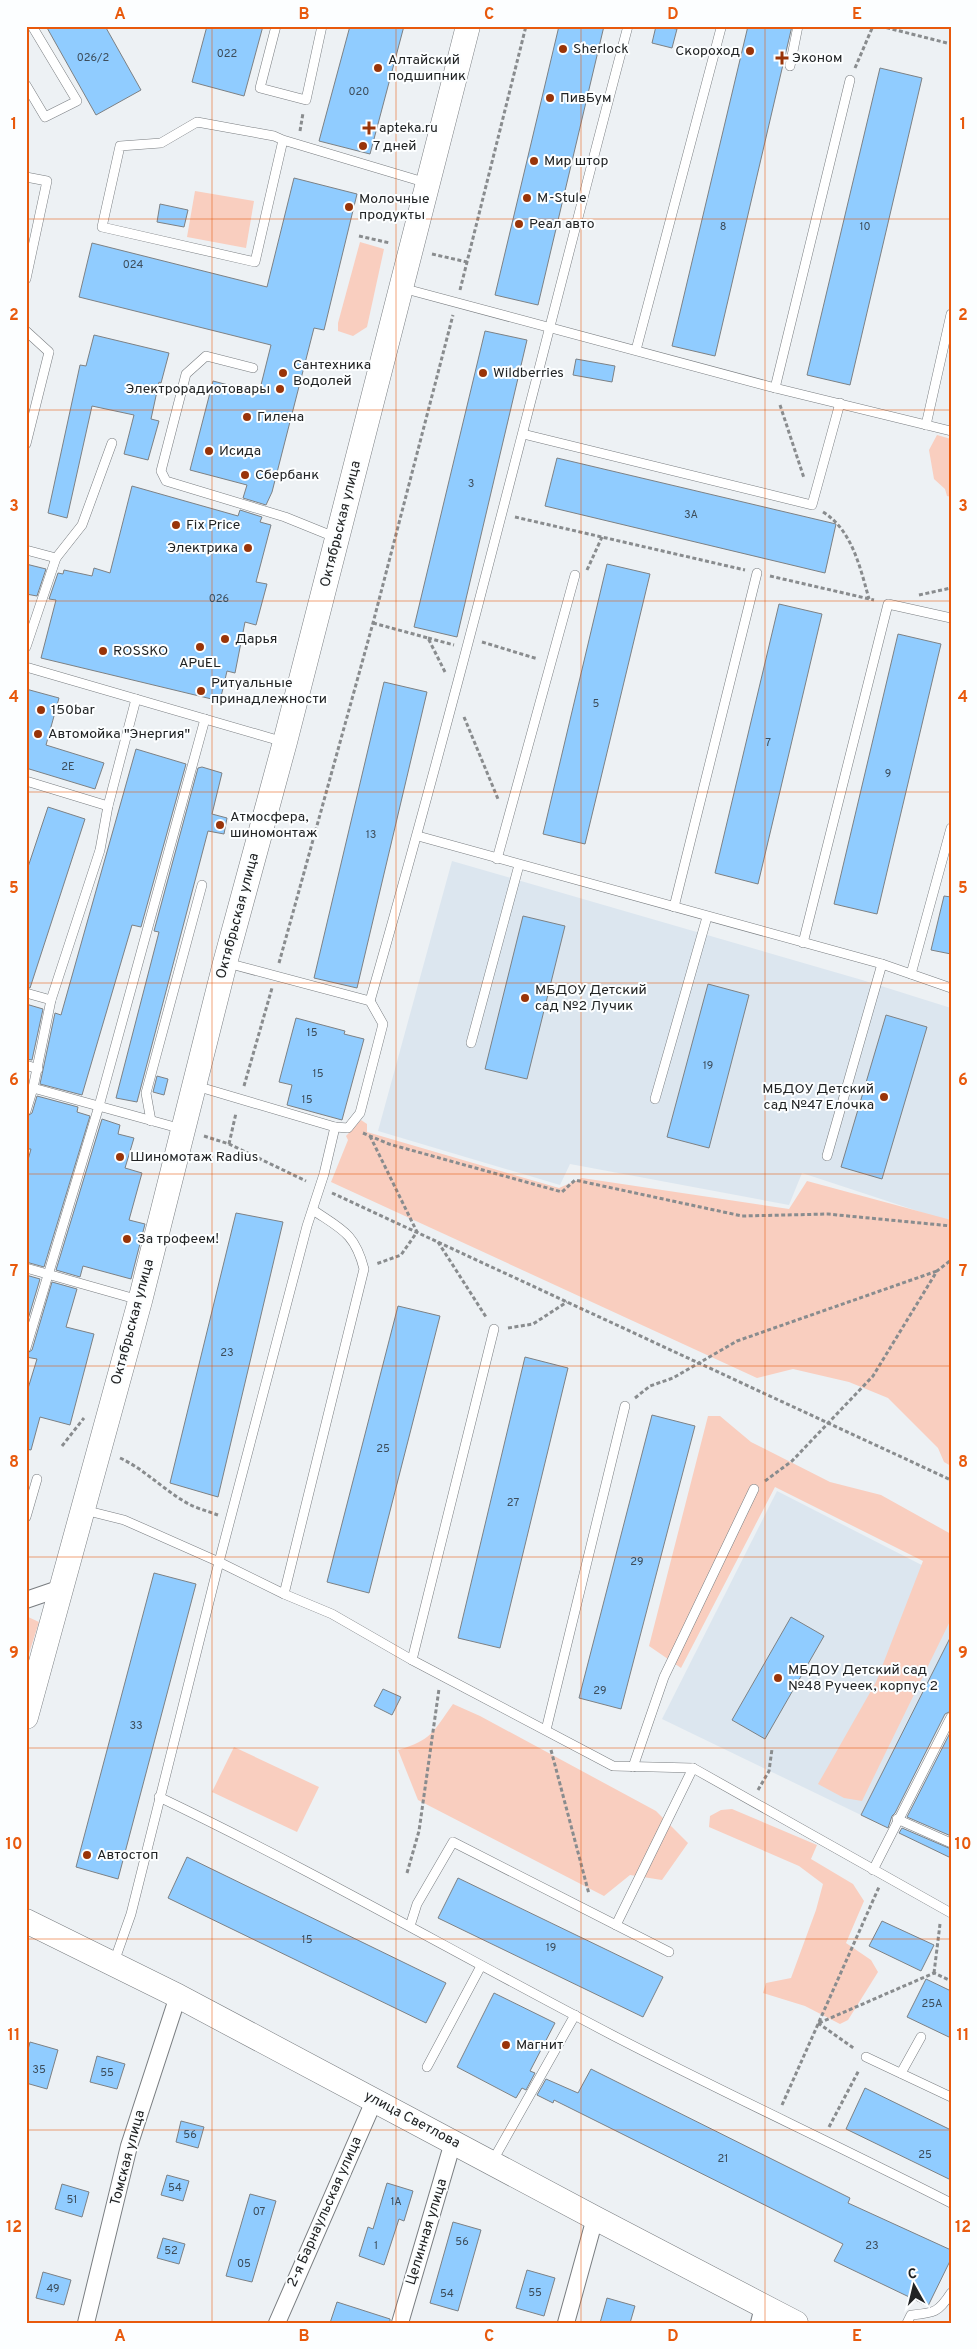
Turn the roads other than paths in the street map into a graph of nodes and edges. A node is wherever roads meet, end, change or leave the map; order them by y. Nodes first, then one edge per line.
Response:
1 (32, 26) edge
2 (276, 26) edge
3 (322, 26) edge
4 (468, 26) edge
5 (628, 26) edge
6 (798, 26) edge
7 (721, 28) dead end
8 (790, 66) dead end
9 (850, 80) road end
10 (26, 85) edge
11 (283, 140) junction
12 (26, 177) edge
13 (430, 184) junction
14 (26, 279) edge
15 (402, 288) junction
16 (951, 314) edge
17 (548, 328) junction
18 (26, 332) edge
19 (636, 350) junction
20 (253, 368) dead end
21 (775, 388) junction
22 (840, 403) junction
23 (926, 425) junction
24 (951, 431) edge
25 (522, 434) junction
26 (112, 443) dead end
27 (26, 444) edge
28 (338, 538) junction
29 (26, 550) edge
30 (56, 558) junction
31 (757, 573) road end
32 (575, 575) road end
33 (951, 618) edge
34 (26, 647) edge
35 (26, 667) edge
36 (136, 699) junction
37 (205, 719) junction
38 (285, 742) junction
39 (26, 781) edge
40 (108, 806) junction
41 (951, 828) edge
42 (418, 836) junction
43 (498, 859) junction
44 (519, 865) junction
45 (202, 885) dead end
46 (674, 907) junction
47 (708, 917) junction
48 (803, 943) junction
49 (225, 963) junction
50 (882, 964) junction
51 (911, 974) junction
52 (951, 988) edge
53 (26, 993) edge
54 (51, 1000) junction
55 (370, 1001) junction
56 (471, 1043) dead end
57 (26, 1065) edge
58 (38, 1069) junction
59 (194, 1086) junction
60 (33, 1088) junction
61 (655, 1098) dead end
62 (99, 1106) junction
63 (26, 1111) edge
64 (151, 1121) junction
65 (334, 1127) junction
66 (182, 1129) junction
67 (827, 1156) dead end
68 (313, 1210) junction
69 (26, 1268) edge
70 (48, 1274) junction
71 (140, 1301) junction
72 (494, 1330) road end
73 (26, 1348) edge
74 (625, 1406) road end
75 (37, 1479) dead end
76 (754, 1489) road end
77 (83, 1510) junction
78 (26, 1517) edge
79 (219, 1562) junction
80 (61, 1588) junction
81 (284, 1594) junction
82 (26, 1600) edge
83 (412, 1660) junction
84 (26, 1717) edge
85 (951, 1717) edge
86 (546, 1730) junction
87 (633, 1767) junction
88 (693, 1768) junction
89 (160, 1797) junction
90 (898, 1819) junction
91 (951, 1843) edge
92 (873, 1870) junction
93 (947, 1911) edge
94 (26, 1921) edge
95 (616, 1925) junction
96 (410, 1926) junction
97 (669, 1952) dead end
98 (114, 1962) junction
99 (481, 1966) junction
100 (178, 1996) junction
101 (575, 2015) junction
102 (921, 2038) dead end
103 (866, 2057) road end
104 (427, 2067) dead end
105 (901, 2073) junction
106 (951, 2097) edge
107 (374, 2100) junction
108 (454, 2142) junction
109 (492, 2163) junction
110 (951, 2203) edge
111 (595, 2218) junction
112 (951, 2292) edge
113 (761, 2315) edge
114 (86, 2323) edge
115 (277, 2323) edge
116 (400, 2323) edge
117 (566, 2323) edge
118 (796, 2323) edge
119 (907, 2323) edge

1 - 10 lane
2 - 3 lane
4 - 13 main road, Октябрьская улица
5 - 17 lane
6 - 8 lane
7 - 19 lane
9 - 21 lane
11 - 11 lane
11 - 13 lane
12 - 14 lane
13 - 15 main road, Октябрьская улица
15 - 17 lane
15 - 28 main road, Октябрьская улица
16 - 23 lane
17 - 19 lane
17 - 25 lane
18 - 27 lane
19 - 21 lane
20 - 28 lane
21 - 22 lane
22 - 23 lane
22 - 25 lane
23 - 24 lane
25 - 42 lane
26 - 30 lane
28 - 38 main road, Октябрьская улица
29 - 30 lane
30 - 34 lane
31 - 46 lane
32 - 43 lane
33 - 48 lane
35 - 36 lane
36 - 37 lane
36 - 40 lane
37 - 38 lane
37 - 62 lane
38 - 49 main road, Октябрьская улица
39 - 40 lane
40 - 54 lane
41 - 51 lane
42 - 43 lane
42 - 55 lane
43 - 44 lane
44 - 46 lane
44 - 56 lane
45 - 64 lane
46 - 47 lane
47 - 48 lane
47 - 61 lane
48 - 50 lane
49 - 55 lane
49 - 59 main road, Октябрьская улица
50 - 51 lane
50 - 67 lane
51 - 52 lane
53 - 54 lane
54 - 58 lane
55 - 65 lane
57 - 58 lane
58 - 60 lane
59 - 65 lane
59 - 66 main road, Октябрьская улица
60 - 62 lane
60 - 63 lane
62 - 64 lane
62 - 70 lane
64 - 66 lane
65 - 68 lane
66 - 71 main road, Октябрьская улица
68 - 79 lane
68 - 81 lane
69 - 70 lane
70 - 71 lane
70 - 73 lane
71 - 77 main road, Октябрьская улица
72 - 83 lane
74 - 86 lane
75 - 78 lane
76 - 87 lane
77 - 79 lane
77 - 80 main road, Октябрьская улица
79 - 81 lane
79 - 89 lane
80 - 82 street
80 - 84 main road, Октябрьская улица
81 - 83 lane
83 - 86 lane
85 - 90 lane
86 - 87 lane
87 - 88 lane
88 - 92 lane
88 - 95 lane
89 - 96 lane
89 - 98 lane
90 - 91 lane
90 - 92 lane
92 - 93 lane
94 - 98 main road, улица Светлова
95 - 96 lane
95 - 97 lane
96 - 99 lane
98 - 100 main road, улица Светлова
99 - 101 lane
99 - 104 lane
100 - 107 main road, улица Светлова
100 - 114 street, Томская улица
101 - 109 lane
101 - 110 lane
102 - 105 lane
103 - 105 lane
105 - 106 lane
107 - 108 main road, улица Светлова
107 - 115 street, 2-я Барнаульская улица
108 - 109 main road, улица Светлова
108 - 116 street, Целинная улица
109 - 111 main road, улица Светлова
111 - 113 main road, улица Светлова
111 - 117 street
112 - 119 lane
113 - 118 main road, улица Светлова

